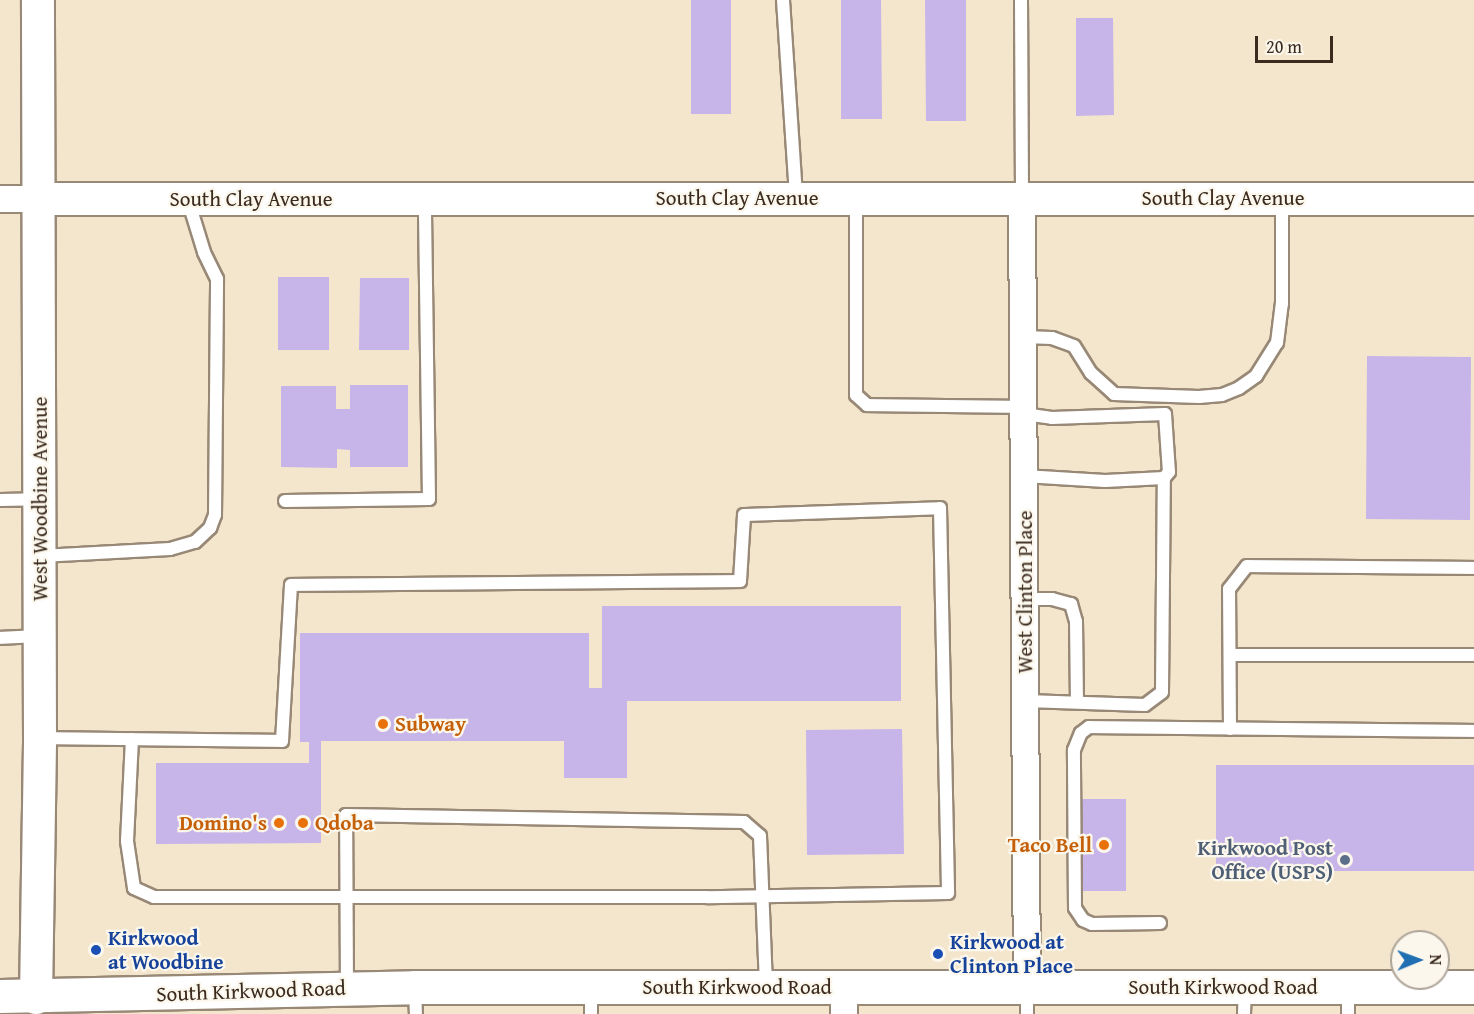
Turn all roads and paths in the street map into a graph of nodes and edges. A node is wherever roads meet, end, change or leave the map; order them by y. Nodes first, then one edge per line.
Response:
1 (38, 0) edge
2 (783, 0) edge
3 (1020, 0) edge
4 (1022, 197) junction
5 (425, 198) junction
6 (796, 198) junction
7 (856, 198) junction
8 (1282, 198) junction
9 (0, 199) edge
10 (40, 199) junction
11 (188, 199) junction
12 (1474, 199) edge
13 (1023, 337) junction
14 (1024, 410) junction
15 (1024, 476) junction
16 (1164, 478) junction
17 (40, 499) junction
18 (0, 500) edge
19 (285, 501) dead end
20 (40, 556) junction
21 (1474, 568) edge
22 (1025, 599) junction
23 (40, 636) junction
24 (0, 638) edge
25 (1230, 655) junction
26 (1474, 656) edge
27 (1026, 701) junction
28 (1077, 702) junction
29 (1230, 729) junction
30 (1474, 731) edge
31 (40, 738) junction
32 (132, 739) junction
33 (762, 896) junction
34 (347, 897) junction
35 (1160, 924) dead end
36 (347, 987) junction
37 (1474, 987) edge
38 (766, 988) junction
39 (0, 996) edge
40 (416, 1000) edge
41 (591, 1000) edge
42 (1027, 1000) edge
43 (1348, 1000) edge
44 (844, 1001) edge
45 (1245, 1001) edge
46 (36, 1006) edge

1 - 10 street, West Woodbine Avenue
2 - 6 lane
3 - 4 lane
4 - 7 street, South Clay Avenue
4 - 8 street, South Clay Avenue
4 - 13 street, West Clinton Place
5 - 6 street, South Clay Avenue
5 - 11 street, South Clay Avenue
5 - 19 lane
6 - 7 street, South Clay Avenue
7 - 14 lane
8 - 12 street, South Clay Avenue
8 - 13 lane
9 - 10 street, South Clay Avenue
10 - 11 street, South Clay Avenue
10 - 17 street, West Woodbine Avenue
11 - 20 lane
13 - 14 street, West Clinton Place
14 - 15 street, West Clinton Place
14 - 16 lane
15 - 16 lane
15 - 22 street, West Clinton Place
16 - 28 lane
17 - 18 lane
17 - 20 street, West Woodbine Avenue
20 - 23 street, West Woodbine Avenue
21 - 25 lane
22 - 27 street, West Clinton Place
22 - 28 lane
23 - 24 lane
23 - 31 street, West Woodbine Avenue
25 - 26 lane
25 - 29 lane
27 - 28 lane
27 - 42 street, West Clinton Place
29 - 30 lane
29 - 35 lane
31 - 32 lane
31 - 46 street, West Woodbine Avenue
32 - 33 lane
32 - 34 lane
33 - 34 lane
33 - 34 lane
33 - 38 lane
34 - 36 lane
36 - 40 main road, South Kirkwood Road
36 - 46 main road, South Kirkwood Road
37 - 43 main road, South Kirkwood Road
38 - 41 main road, South Kirkwood Road
38 - 44 main road, South Kirkwood Road
39 - 46 main road, South Kirkwood Road
40 - 41 main road, South Kirkwood Road
42 - 44 main road, South Kirkwood Road
42 - 45 main road, South Kirkwood Road
43 - 45 main road, South Kirkwood Road

